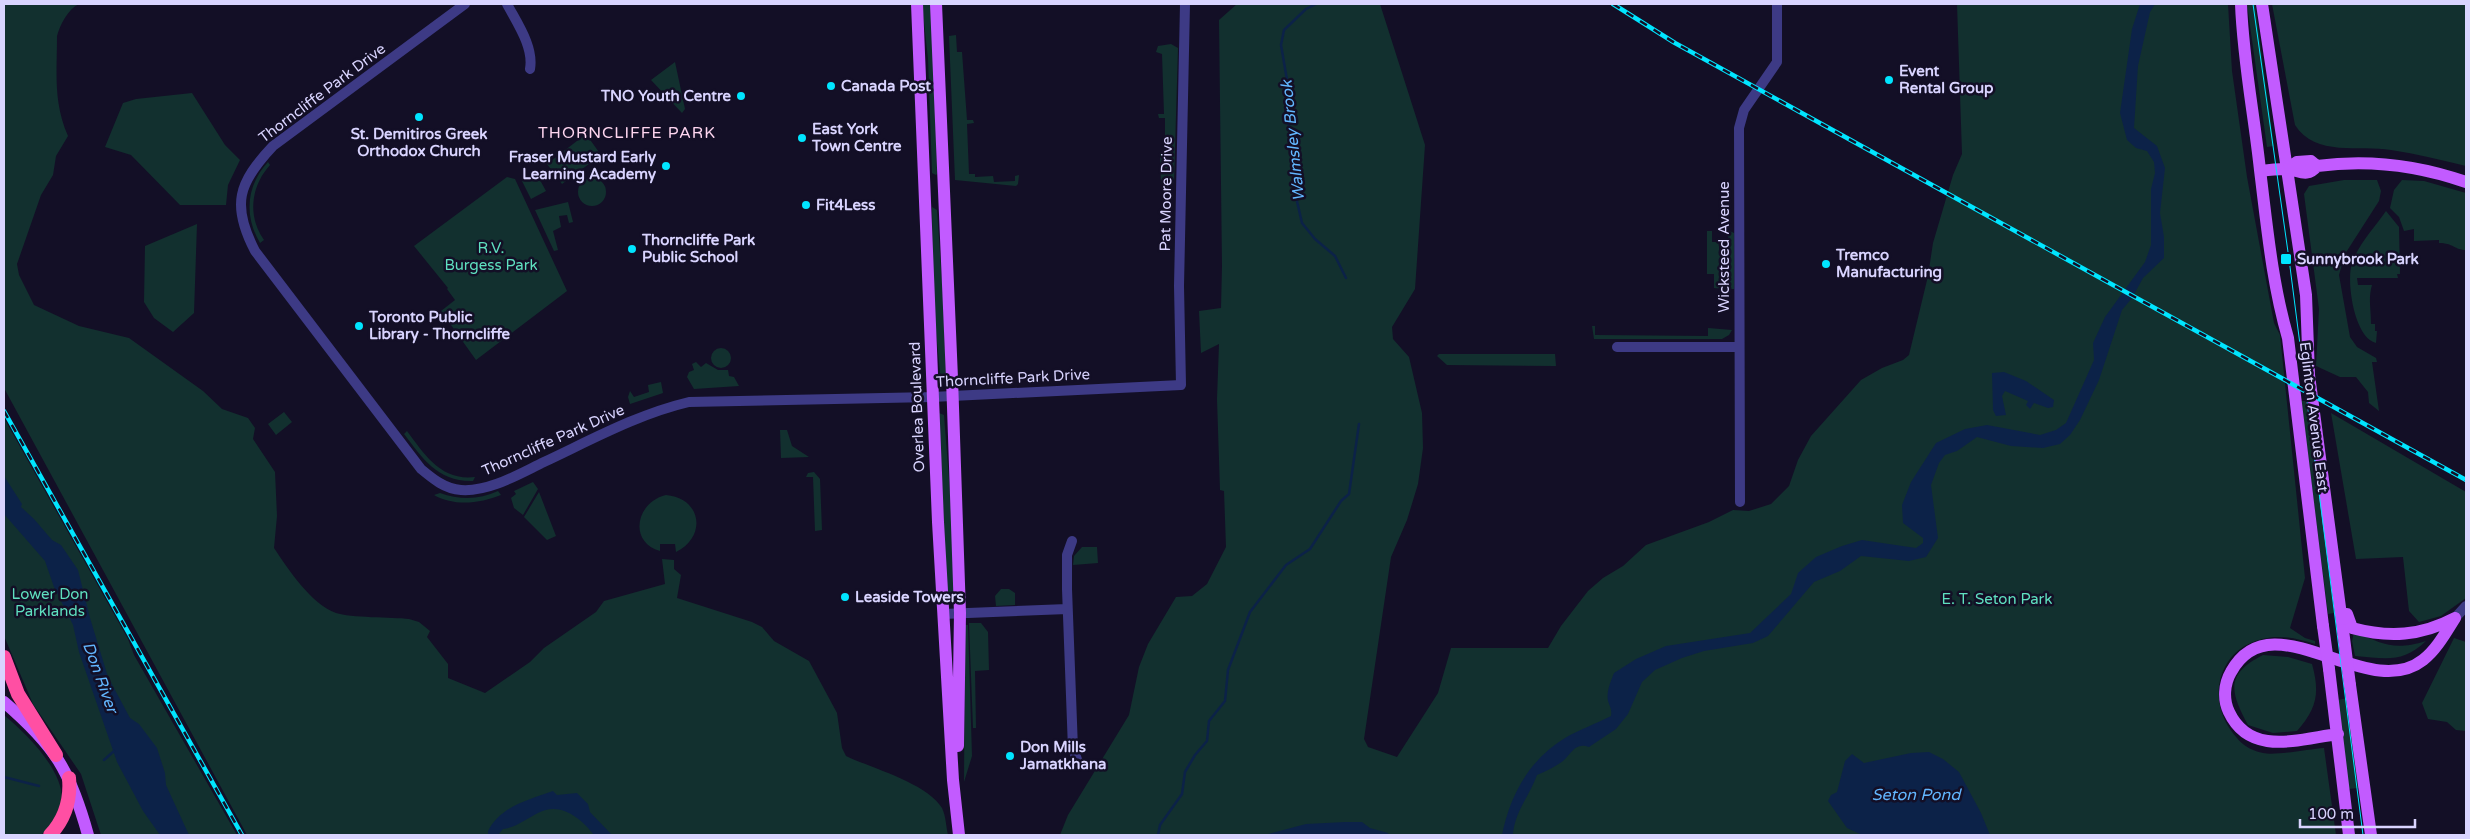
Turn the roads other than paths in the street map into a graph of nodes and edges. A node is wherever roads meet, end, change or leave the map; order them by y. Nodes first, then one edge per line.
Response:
1 (465, 4) edge
2 (507, 4) edge
3 (917, 4) edge
4 (936, 4) edge
5 (1185, 4) edge
6 (1777, 4) edge
7 (2241, 4) edge
8 (2262, 4) edge
9 (530, 69) dead end
10 (2287, 169) junction
11 (2260, 171) junction
12 (2466, 182) edge
13 (1617, 347) dead end
14 (1738, 347) junction
15 (1181, 385) joint
16 (952, 396) junction
17 (932, 397) junction
18 (1740, 502) dead end
19 (2330, 529) junction
20 (1072, 541) dead end
21 (2466, 606) edge
22 (1068, 609) junction
23 (960, 613) junction
24 (943, 614) junction
25 (2455, 618) junction
26 (4, 658) edge
27 (4, 702) edge
28 (2338, 734) junction
29 (56, 755) junction
30 (1078, 762) dead end
31 (69, 778) junction
32 (957, 808) junction
33 (50, 835) edge
34 (88, 835) edge
35 (959, 835) edge
36 (2349, 835) edge
37 (2370, 835) edge

1 - 17 street, Thorncliffe Park Drive
2 - 9 street
3 - 17 main road, Overlea Boulevard
4 - 16 main road, Overlea Boulevard
5 - 15 street, Pat Moore Drive
6 - 14 street, Wicksteed Avenue
7 - 11 main road, Eglinton Avenue East
8 - 10 main road, Eglinton Avenue East
10 - 11 main road
10 - 12 main road
10 - 19 main road, Eglinton Avenue East
11 - 28 main road, Eglinton Avenue East, bridge
13 - 14 street
14 - 18 street, Wicksteed Avenue
15 - 16 street, Thorncliffe Park Drive
16 - 17 street, Thorncliffe Park Drive
16 - 23 main road, Overlea Boulevard
17 - 24 main road, Overlea Boulevard
19 - 25 main road
19 - 37 main road, Eglinton Avenue East, bridge
20 - 22 street
21 - 25 street
22 - 23 street
22 - 30 street
23 - 24 street
23 - 32 main road, Overlea Boulevard
24 - 32 main road, Overlea Boulevard
25 - 28 main road
26 - 29 highway
27 - 29 main road
28 - 36 main road, Eglinton Avenue East
29 - 31 main road
31 - 33 highway
31 - 34 main road
32 - 35 main road, Overlea Boulevard

